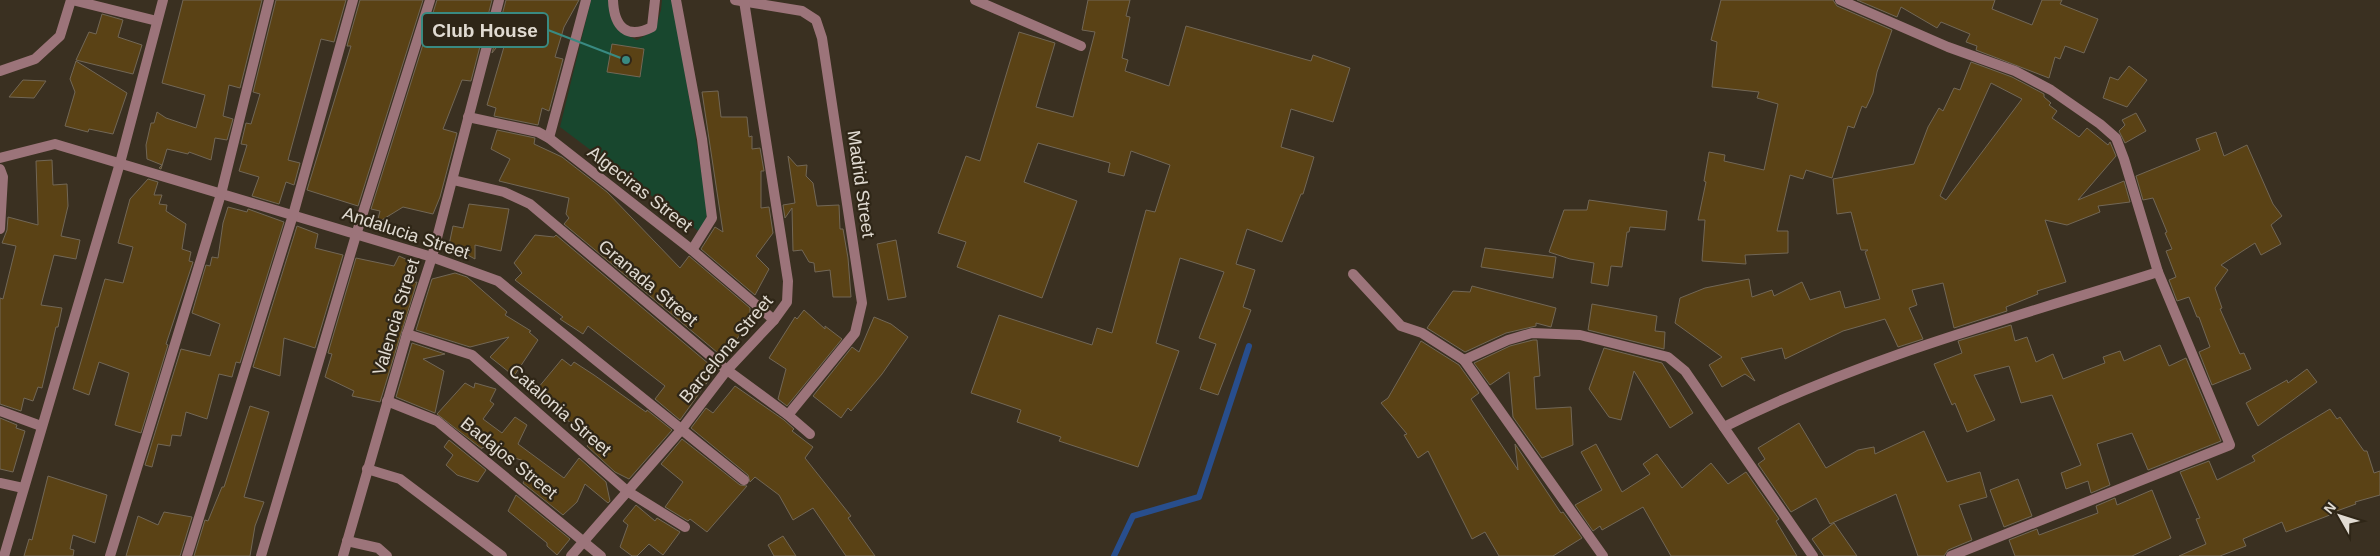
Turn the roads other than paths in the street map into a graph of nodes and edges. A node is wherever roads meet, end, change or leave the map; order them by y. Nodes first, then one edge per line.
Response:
1 (72, 0) edge
2 (163, 0) edge
3 (270, 0) edge
4 (353, 0) edge
5 (430, 0) edge
6 (498, 0) edge
7 (586, 0) edge
8 (613, 0) edge
9 (655, 0) edge
10 (676, 0) edge
11 (739, 0) edge
12 (975, 0) edge
13 (1840, 0) edge
14 (157, 21) junction
15 (1081, 46) dead end
16 (0, 71) edge
17 (468, 117) junction
18 (549, 138) junction
19 (0, 158) edge
20 (120, 163) junction
21 (0, 169) edge
22 (453, 180) junction
23 (221, 194) junction
24 (293, 215) junction
25 (0, 229) edge
26 (356, 234) junction
27 (692, 250) junction
28 (432, 257) junction
29 (2158, 272) junction
30 (1353, 274) dead end
31 (774, 320) junction
32 (407, 334) junction
33 (1464, 360) junction
34 (727, 370) junction
35 (387, 401) junction
36 (0, 412) edge
37 (788, 414) junction
38 (41, 426) junction
39 (1724, 427) junction
40 (681, 430) junction
41 (810, 434) dead end
42 (367, 469) junction
43 (744, 480) dead end
44 (0, 483) edge
45 (23, 488) junction
46 (628, 491) junction
47 (685, 527) dead end
48 (347, 541) junction
49 (585, 541) junction
50 (4, 556) edge
51 (110, 556) edge
52 (186, 556) edge
53 (261, 556) edge
54 (343, 556) edge
55 (387, 556) edge
56 (502, 556) edge
57 (571, 556) edge
58 (601, 556) edge
59 (1603, 556) edge
60 (1813, 556) edge
61 (1951, 556) edge

1 - 14 street
1 - 16 street
2 - 14 street
3 - 23 street
4 - 24 street
5 - 26 street
6 - 17 street, Valencia Street
7 - 18 street
8 - 9 street
10 - 27 street
11 - 31 street, Barcelona Street
11 - 37 street, Madrid Street
12 - 15 street
13 - 29 street
14 - 20 street
17 - 18 street, Algeciras Street
17 - 22 street, Valencia Street
18 - 27 street, Algeciras Street
19 - 20 street, Andalucia Street
20 - 23 street, Andalucia Street
20 - 38 street
21 - 25 street
22 - 28 street, Valencia Street
22 - 34 street, Granada Street
23 - 24 street, Andalucia Street
23 - 51 street
24 - 26 street, Andalucia Street
24 - 52 street
26 - 28 street, Andalucia Street
26 - 53 street
27 - 31 street, Algeciras Street
28 - 32 street, Valencia Street
28 - 40 street, Andalucia Street
29 - 39 street
29 - 61 street
30 - 33 street
31 - 34 street, Barcelona Street
32 - 35 street, Valencia Street
32 - 46 street, Catalonia Street
33 - 39 street
33 - 59 street
34 - 37 street, Granada Street
34 - 40 street, Barcelona Street
35 - 42 street, Valencia Street
35 - 49 street, Badajos Street
36 - 38 street
37 - 41 street, Granada Street
38 - 45 street
39 - 60 street
40 - 43 street, Andalucia Street
40 - 46 street, Barcelona Street
42 - 48 street, Valencia Street
42 - 56 street
44 - 45 street
45 - 50 street
46 - 47 street, Catalonia Street
46 - 49 street, Barcelona Street
48 - 54 street, Valencia Street
48 - 55 street
49 - 57 street, Barcelona Street
49 - 58 street, Badajos Street

